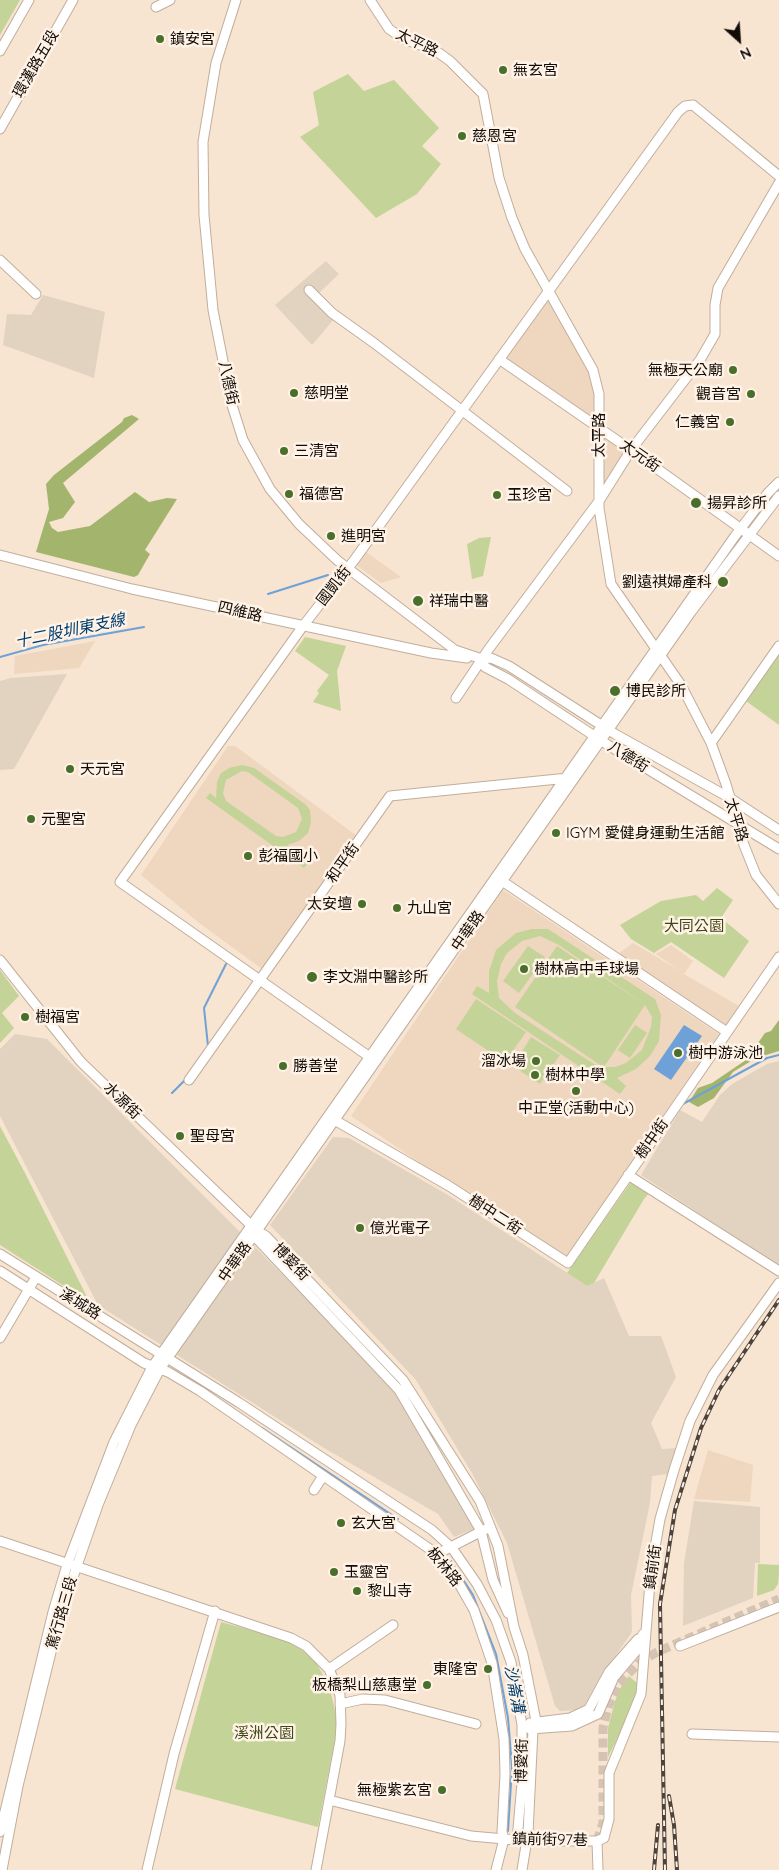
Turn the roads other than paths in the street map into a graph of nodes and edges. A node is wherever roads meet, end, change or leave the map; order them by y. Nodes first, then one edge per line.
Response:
1 (29, 0) edge
2 (73, 0) edge
3 (170, 0) edge
4 (236, 0) edge
5 (370, 0) edge
6 (156, 7) dead end
7 (0, 52) edge
8 (0, 129) edge
9 (779, 176) edge
10 (779, 183) edge
11 (0, 260) edge
12 (309, 290) dead end
13 (549, 291) junction
14 (36, 294) dead end
15 (499, 359) junction
16 (462, 411) junction
17 (599, 428) junction
18 (631, 450) junction
19 (779, 482) edge
20 (567, 491) dead end
21 (779, 496) edge
22 (599, 501) junction
23 (745, 531) junction
24 (0, 555) edge
25 (779, 556) edge
26 (348, 569) junction
27 (303, 626) junction
28 (779, 646) edge
29 (658, 652) junction
30 (482, 659) junction
31 (456, 698) dead end
32 (606, 727) junction
33 (598, 738) junction
34 (711, 743) junction
35 (569, 779) junction
36 (730, 798) junction
37 (738, 824) junction
38 (779, 830) edge
39 (779, 849) edge
40 (499, 879) junction
41 (779, 904) edge
42 (779, 957) edge
43 (0, 960) edge
44 (260, 980) junction
45 (726, 1032) junction
46 (373, 1059) junction
47 (188, 1080) dead end
48 (332, 1118) junction
49 (628, 1175) junction
50 (254, 1229) junction
51 (0, 1254) edge
52 (0, 1271) edge
53 (779, 1271) edge
54 (36, 1277) junction
55 (779, 1283) edge
56 (28, 1290) junction
57 (0, 1338) edge
58 (164, 1356) junction
59 (156, 1368) junction
60 (323, 1476) junction
61 (314, 1490) dead end
62 (490, 1526) junction
63 (481, 1532) junction
64 (0, 1541) edge
65 (452, 1548) junction
66 (437, 1554) junction
67 (72, 1566) junction
68 (779, 1606) edge
69 (215, 1611) junction
70 (393, 1625) dead end
71 (514, 1627) junction
72 (646, 1629) junction
73 (680, 1646) dead end
74 (329, 1669) junction
75 (340, 1704) junction
76 (476, 1724) dead end
77 (522, 1725) junction
78 (534, 1726) junction
79 (692, 1734) dead end
80 (779, 1737) edge
81 (329, 1800) junction
82 (0, 1832) edge
83 (504, 1839) junction
84 (517, 1840) junction
85 (527, 1841) junction
86 (597, 1841) junction
87 (2, 1870) edge
88 (147, 1870) edge
89 (316, 1870) edge
90 (496, 1870) edge
91 (522, 1870) edge
92 (598, 1870) edge

1 - 7 street
2 - 8 street, 環漢路五段
3 - 6 street
4 - 26 street, 八德街
5 - 13 street, 太平路
9 - 13 street, 國凱街
10 - 18 street
11 - 14 street
12 - 16 street
13 - 15 street, 國凱街
13 - 17 street, 太平路
15 - 16 street, 國凱街
15 - 17 street, 太元街
16 - 20 street
16 - 26 street, 國凱街
17 - 18 street, 太元街
17 - 22 street, 太平路
18 - 22 street
18 - 23 street, 太元街
19 - 23 street, 中華路
21 - 23 street, 中華路
22 - 29 street, 太平路
22 - 30 street
23 - 25 street, 太元街
23 - 29 street, 中華路
24 - 27 street, 四維路
26 - 27 street, 國凱街
26 - 30 street, 八德街
27 - 30 street, 四維路
27 - 44 street, 國凱街
28 - 34 street
29 - 32 street, 中華路
29 - 34 street, 太平路
30 - 31 street
30 - 32 street, 八德街
30 - 33 street, 八德街
32 - 33 street, 中華路
32 - 36 street, 八德街
33 - 35 street, 中華路
33 - 37 street, 八德街
34 - 36 street, 太平路
35 - 40 street, 中華路
35 - 44 street, 和平街
36 - 37 street, 太平路
36 - 38 street, 八德街
37 - 39 street, 八德街
37 - 41 street, 太平路
40 - 45 street
40 - 46 street, 中華路
42 - 45 street, 樹中街
43 - 50 street, 水源街
44 - 46 street
44 - 47 street, 和平街
45 - 49 street, 樹中街
46 - 48 street, 中華路
48 - 49 street, 樹中二街
48 - 50 street, 中華路
49 - 53 street, 樹中街
50 - 58 street, 中華路
50 - 62 street, 博愛街
50 - 63 street, 博愛街
51 - 54 street, 溪城路
52 - 56 street, 溪城路
54 - 56 street
54 - 58 street, 溪城路
55 - 72 street, 鎮前街
56 - 57 street
56 - 59 street, 溪城路
58 - 59 street, 中華路
58 - 65 street, 板林路
59 - 60 street, 板林路
59 - 67 street, 篤行路三段
60 - 61 street
60 - 66 street, 板林路
62 - 63 street
62 - 71 street, 博愛街
63 - 65 street
63 - 71 street, 博愛街
64 - 67 street
65 - 66 street
65 - 77 street, 博愛街
66 - 83 street, 板林路
67 - 69 street
67 - 82 street, 篤行路三段
67 - 87 street, 篤行路三段
68 - 73 street
69 - 74 street
69 - 88 street
70 - 74 street
71 - 78 street, 博愛街
72 - 78 street
72 - 78 street
72 - 86 street, 鎮前街
74 - 75 street
75 - 76 street
75 - 81 street
77 - 78 street
77 - 84 street, 博愛街
78 - 85 street, 博愛街
79 - 80 street
81 - 83 street, 鎮前街97巷
81 - 89 street
83 - 84 street, 鎮前街97巷
83 - 90 street, 板林路
84 - 85 street, 鎮前街97巷
85 - 86 street, 鎮前街97巷
85 - 91 street, 博愛街
86 - 92 street

